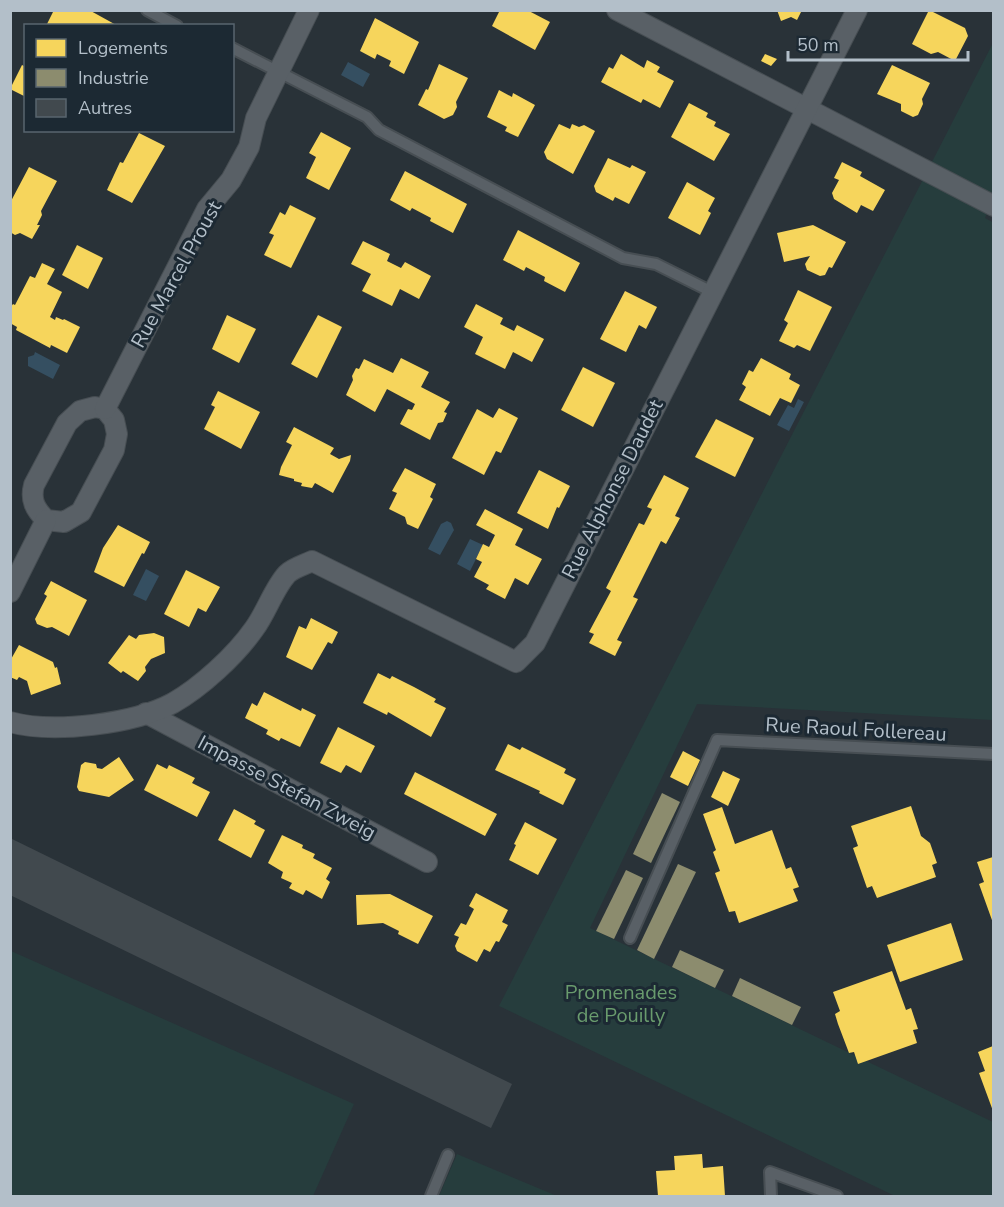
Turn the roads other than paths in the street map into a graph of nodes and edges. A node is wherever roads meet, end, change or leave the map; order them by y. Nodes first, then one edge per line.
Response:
1 (147, 10) edge
2 (309, 10) edge
3 (617, 10) edge
4 (857, 10) edge
5 (173, 24) edge
6 (234, 49) edge
7 (278, 72) junction
8 (807, 109) junction
9 (993, 206) edge
10 (712, 292) junction
11 (105, 409) junction
12 (46, 520) junction
13 (10, 592) edge
14 (146, 713) junction
15 (10, 722) edge
16 (993, 754) edge
17 (427, 862) dead end
18 (630, 938) dead end
19 (448, 1155) dead end
20 (431, 1197) edge
21 (771, 1197) edge
22 (837, 1197) edge

1 - 5 lane
2 - 7 street, Rue Marcel Proust
3 - 8 street
4 - 8 street, Rue Alphonse Daudet
6 - 7 lane
7 - 10 lane
7 - 11 street, Rue Marcel Proust
8 - 9 street
8 - 10 street, Rue Alphonse Daudet
10 - 14 street, Rue Alphonse Daudet
11 - 12 street
11 - 12 street
12 - 13 street
14 - 15 street
14 - 17 street, Impasse Stefan Zweig
16 - 18 lane, Rue Raoul Follereau
19 - 20 lane
21 - 22 lane

